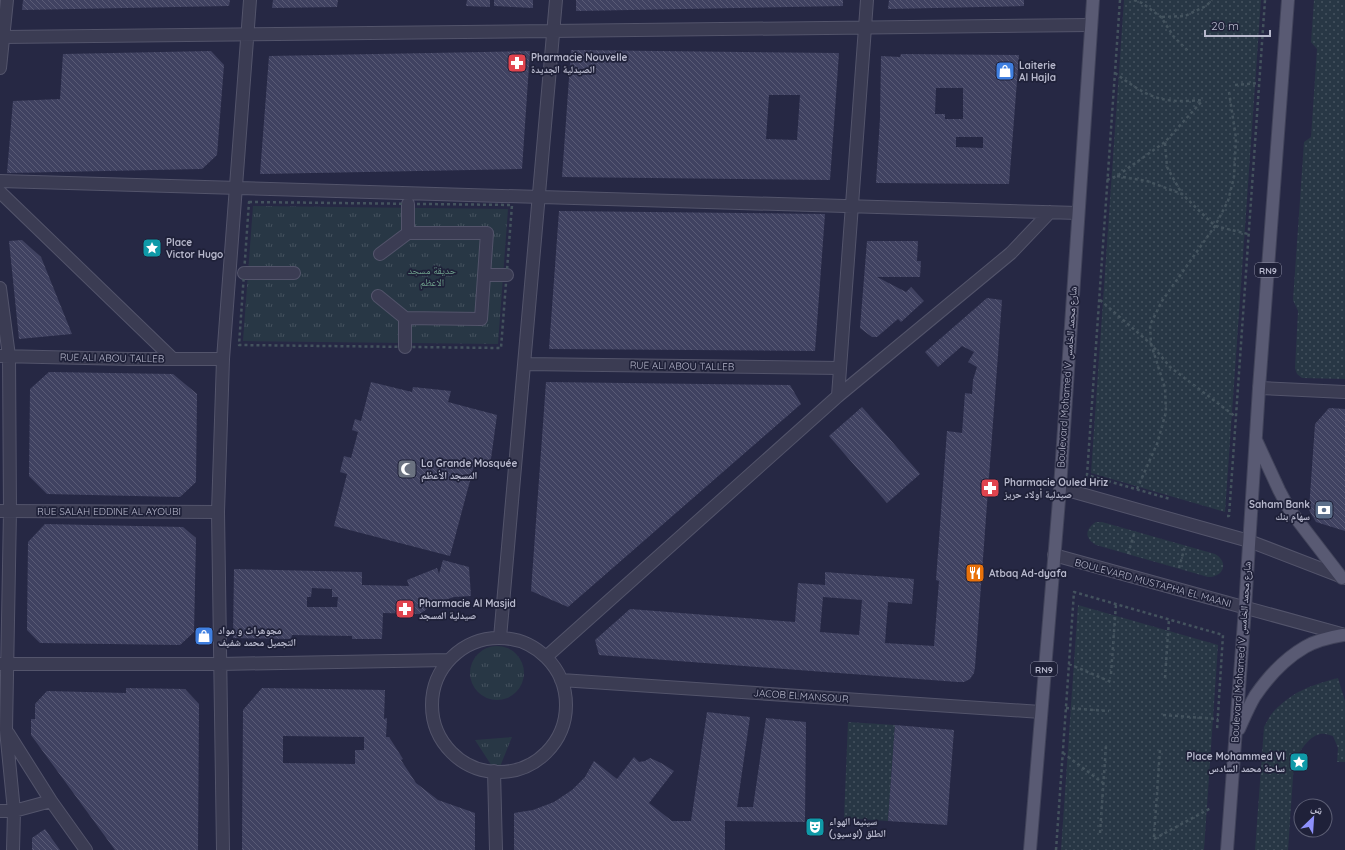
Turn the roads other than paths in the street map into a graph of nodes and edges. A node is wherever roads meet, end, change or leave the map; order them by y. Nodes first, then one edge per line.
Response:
1 (7, 0) edge
2 (250, 0) edge
3 (556, 0) edge
4 (867, 0) edge
5 (1092, 0) edge
6 (1288, 0) edge
7 (1091, 25) junction
8 (865, 28) junction
9 (553, 31) junction
10 (248, 34) junction
11 (3, 37) junction
12 (0, 68) edge
13 (0, 180) edge
14 (235, 188) junction
15 (0, 192) edge
16 (539, 197) junction
17 (408, 204) road end
18 (852, 206) junction
19 (1050, 212) junction
20 (1078, 213) junction
21 (408, 232) junction
22 (380, 254) dead end
23 (244, 273) road end
24 (294, 273) dead end
25 (484, 275) junction
26 (507, 275) road end
27 (0, 288) edge
28 (378, 296) dead end
29 (405, 318) junction
30 (405, 347) road end
31 (4, 356) edge
32 (173, 359) junction
33 (223, 359) junction
34 (524, 364) junction
35 (840, 368) junction
36 (1259, 388) junction
37 (1345, 392) edge
38 (838, 396) junction
39 (1255, 438) junction
40 (1060, 488) junction
41 (5, 511) edge
42 (218, 512) junction
43 (1249, 541) junction
44 (1054, 555) junction
45 (1343, 578) edge
46 (1245, 608) junction
47 (1344, 635) edge
48 (500, 638) junction
49 (546, 657) junction
50 (449, 660) junction
51 (4, 664) edge
52 (220, 664) junction
53 (561, 680) junction
54 (1041, 712) junction
55 (3, 726) edge
56 (1235, 735) junction
57 (494, 771) junction
58 (51, 801) junction
59 (0, 811) edge
60 (14, 811) junction
61 (13, 850) edge
62 (86, 850) edge
63 (223, 850) edge
64 (496, 850) edge
65 (1030, 850) edge
66 (1227, 850) edge

1 - 11 street
2 - 10 street
3 - 9 street
4 - 8 street
5 - 7 main road, Boulevard Mohamed V شارع محمد الخامس / RN9
6 - 36 main road, Boulevard Mohamed V شارع محمد الخامس / RN9
7 - 8 street
7 - 20 main road, Boulevard Mohamed V شارع محمد الخامس / RN9
8 - 9 street
8 - 18 street
9 - 10 street
9 - 16 street
10 - 11 street
10 - 14 street
11 - 12 street
13 - 14 street
14 - 16 street
14 - 33 street
15 - 32 street
16 - 18 street
16 - 34 street
17 - 21 street
18 - 19 street
18 - 35 street
19 - 20 street
19 - 38 street
20 - 40 main road, Boulevard Mohamed V شارع محمد الخامس / RN9
21 - 22 street
21 - 25 street
23 - 24 street
25 - 26 street
25 - 29 street
27 - 31 street
28 - 29 street
29 - 30 street
31 - 32 street, RUE ALI ABOU TALLEB
31 - 41 street
32 - 33 street, RUE ALI ABOU TALLEB
33 - 42 street
34 - 35 street, RUE ALI ABOU TALLEB
34 - 48 street
35 - 38 street
36 - 37 street
36 - 39 main road, Boulevard Mohamed V شارع محمد الخامس / RN9
38 - 49 street
39 - 43 main road, Boulevard Mohamed V شارع محمد الخامس / RN9
39 - 45 main road
40 - 43 street
40 - 44 main road, Boulevard Mohamed V شارع محمد الخامس / RN9
41 - 42 street, RUE SALAH EDDINE AL AYOUBI
41 - 51 street
42 - 52 street
43 - 45 street
43 - 46 main road, Boulevard Mohamed V شارع محمد الخامس / RN9
44 - 46 street, BOULEVARD MUSTAPHA EL MAANI
44 - 54 main road, Boulevard Mohamed V شارع محمد الخامس / RN9
46 - 47 street, BOULEVARD MUSTAPHA EL MAANI
46 - 56 main road, Boulevard Mohamed V شارع محمد الخامس / RN9
47 - 56 main road
48 - 49 street
48 - 50 street
49 - 53 street
50 - 52 street
50 - 57 street
51 - 52 street
51 - 55 street
52 - 63 street
53 - 54 street, JACOB ELMANSOUR
53 - 57 street
54 - 65 main road, Boulevard Mohamed V شارع محمد الخامس / RN9
55 - 58 street
55 - 60 street
56 - 66 main road, Boulevard Mohamed V شارع محمد الخامس / RN9
57 - 64 street
58 - 60 street
58 - 62 street
59 - 60 street
60 - 61 street

